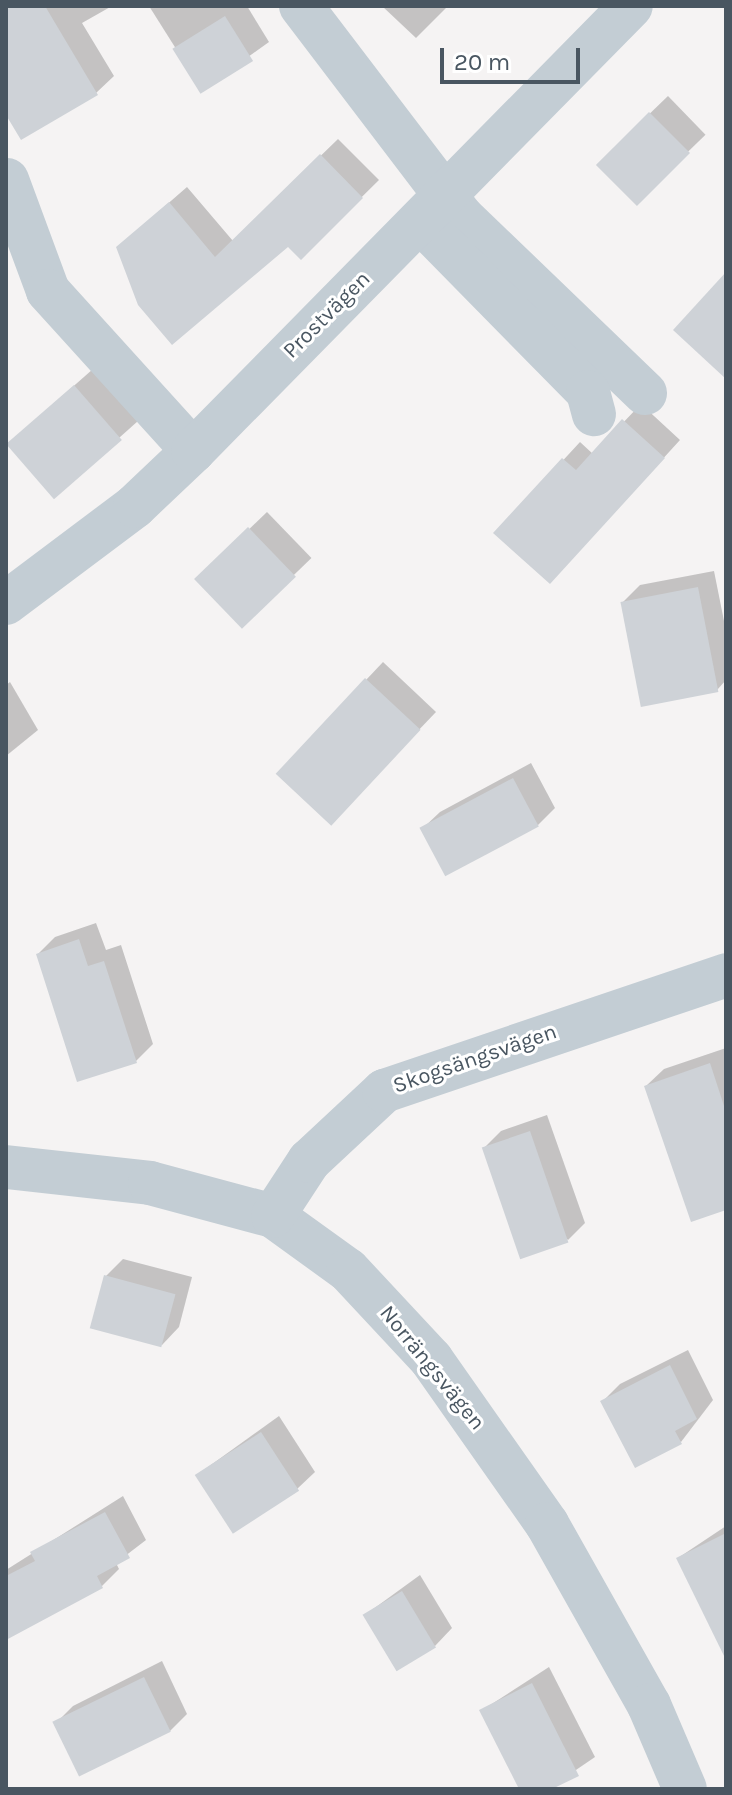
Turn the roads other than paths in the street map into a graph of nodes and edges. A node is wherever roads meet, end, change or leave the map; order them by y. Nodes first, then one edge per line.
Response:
1 (301, 6) edge
2 (631, 6) edge
3 (7, 180) edge
4 (433, 208) junction
5 (645, 393) dead end
6 (594, 414) dead end
7 (193, 451) junction
8 (6, 603) edge
9 (726, 975) edge
10 (6, 1167) edge
11 (273, 1216) junction
12 (685, 1789) edge

1 - 4 street
2 - 4 street, Prostvägen
3 - 7 street
4 - 5 street
4 - 6 street
4 - 7 street, Prostvägen
7 - 8 street, Prostvägen
9 - 11 street, Skogsängsvägen
10 - 11 street, Norrängsvägen
11 - 12 street, Norrängsvägen

